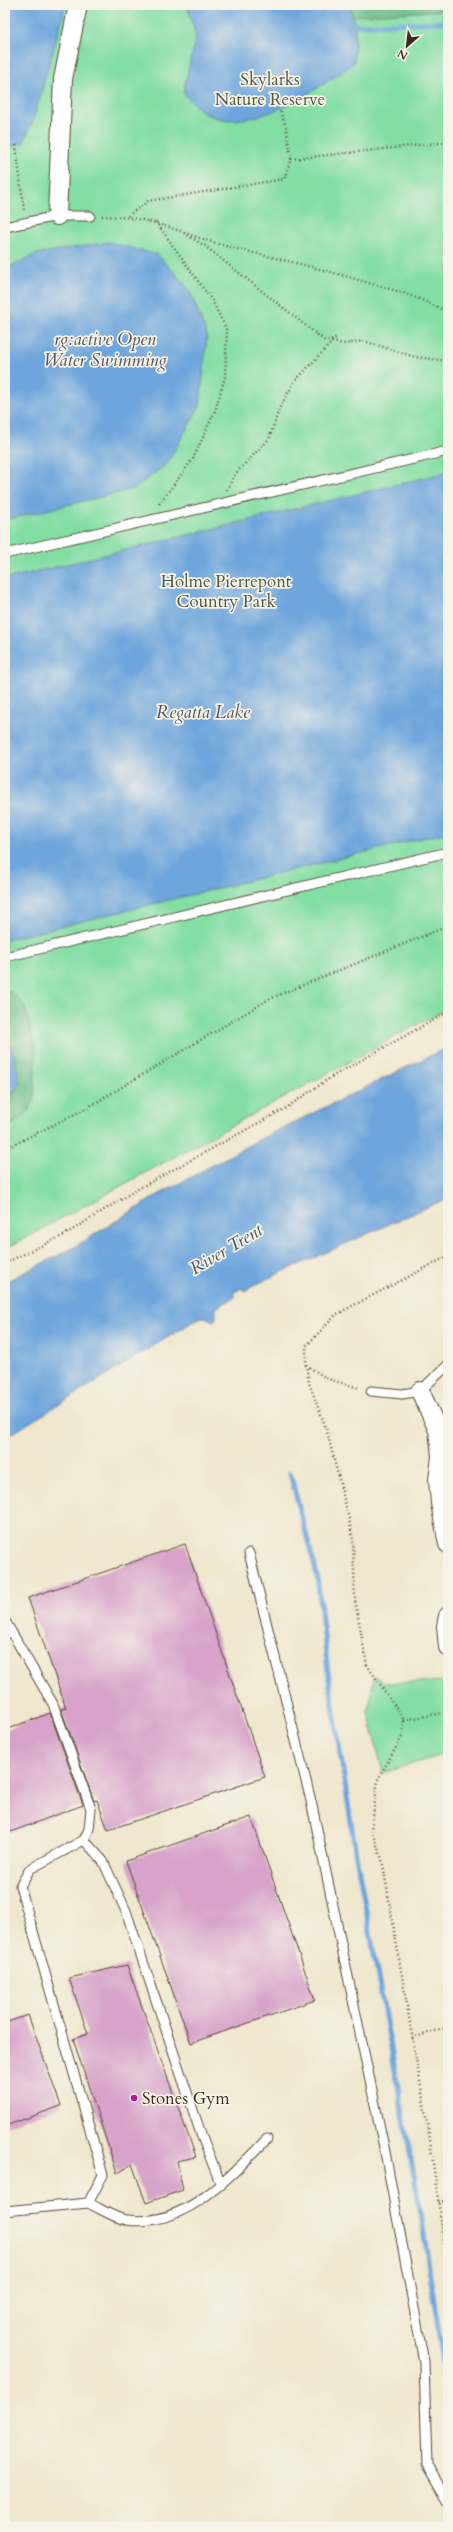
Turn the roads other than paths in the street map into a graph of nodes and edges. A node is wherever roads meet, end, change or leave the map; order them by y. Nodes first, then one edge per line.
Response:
1 (78, 5) edge
2 (57, 216) junction
3 (90, 216) road end
4 (5, 227) edge
5 (448, 451) edge
6 (5, 554) edge
7 (448, 852) edge
8 (5, 957) edge
9 (448, 1364) edge
10 (371, 1391) road end
11 (420, 1391) junction
12 (448, 1544) edge
13 (249, 1553) dead end
14 (448, 1616) edge
15 (5, 1621) edge
16 (448, 1647) edge
17 (84, 1840) junction
18 (266, 2139) dead end
19 (221, 2185) junction
20 (88, 2203) junction
21 (5, 2211) edge
22 (448, 2501) edge

1 - 2 street
2 - 3 lane
2 - 4 lane
5 - 6 lane
7 - 8 lane
9 - 11 lane
10 - 11 lane
11 - 12 street
13 - 22 lane
14 - 16 street
15 - 17 lane
17 - 19 lane
17 - 20 lane
18 - 19 lane
19 - 20 lane
20 - 21 lane

